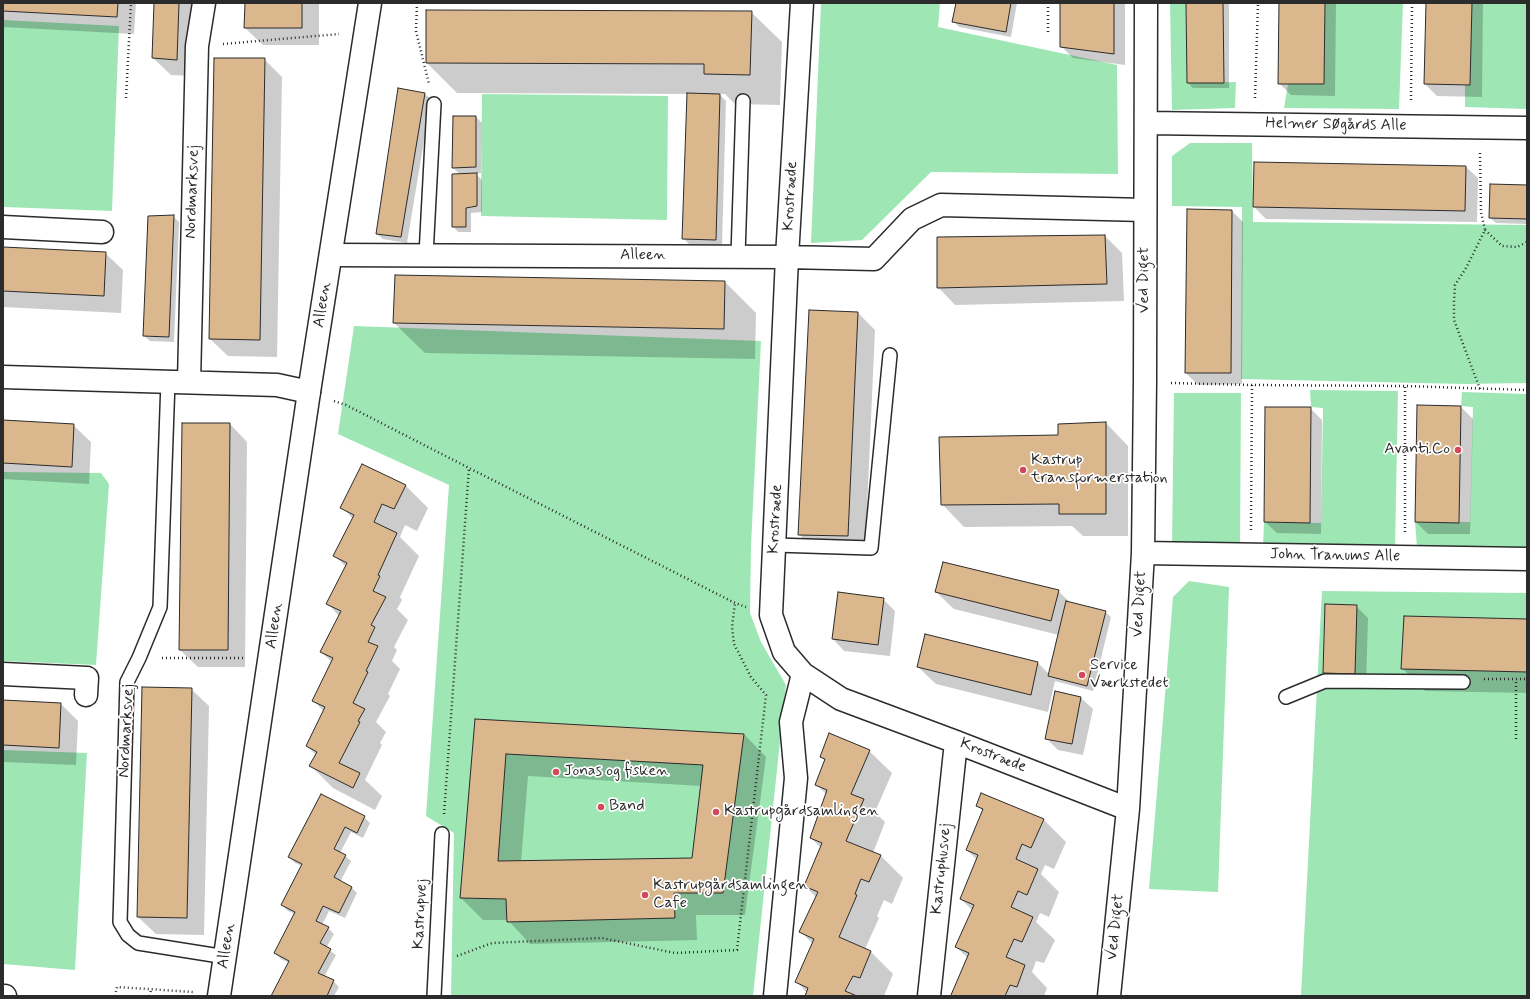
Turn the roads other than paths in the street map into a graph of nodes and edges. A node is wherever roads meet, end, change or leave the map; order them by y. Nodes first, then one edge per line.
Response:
1 (204, 3) edge
2 (370, 3) edge
3 (802, 3) edge
4 (1146, 3) edge
5 (743, 100) dead end
6 (434, 104) road end
7 (1146, 123) junction
8 (1527, 128) edge
9 (1145, 210) junction
10 (3, 227) edge
11 (102, 232) dead end
12 (331, 255) junction
13 (426, 255) junction
14 (738, 256) junction
15 (787, 257) junction
16 (890, 355) dead end
17 (3, 376) edge
18 (179, 382) junction
19 (309, 392) junction
20 (775, 545) junction
21 (1143, 553) junction
22 (1527, 559) edge
23 (3, 674) edge
24 (803, 674) junction
25 (1463, 682) road end
26 (86, 695) dead end
27 (1286, 697) dead end
28 (956, 742) junction
29 (1128, 809) junction
30 (442, 834) road end
31 (226, 957) junction
32 (219, 995) edge
33 (434, 996) edge
34 (775, 996) edge
35 (929, 996) edge
36 (1109, 996) edge

1 - 18 street, Nordmarksvej
2 - 12 street, Alleen
3 - 15 street, Krostræde
4 - 7 street, Ved Diget
5 - 14 lane
6 - 13 lane
7 - 8 street, Helmer Søgårds Alle
7 - 9 street, Ved Diget
9 - 15 street
9 - 21 street, Ved Diget
10 - 11 street
12 - 13 street, Alleen
12 - 19 street, Alleen
13 - 14 street, Alleen
14 - 15 street, Alleen
15 - 20 street, Krostræde
16 - 20 lane
17 - 18 street
18 - 19 street
18 - 31 lane, Nordmarksvej
19 - 31 street, Alleen
20 - 24 street, Krostræde
21 - 22 street, John Tranums Alle
21 - 29 street, Ved Diget
23 - 26 street
24 - 28 street, Krostræde
24 - 34 street
25 - 27 lane
28 - 29 street, Krostræde
28 - 35 street, Kastruphusvej
29 - 36 street, Ved Diget
30 - 33 lane, Kastrupvej
31 - 32 street, Alleen

